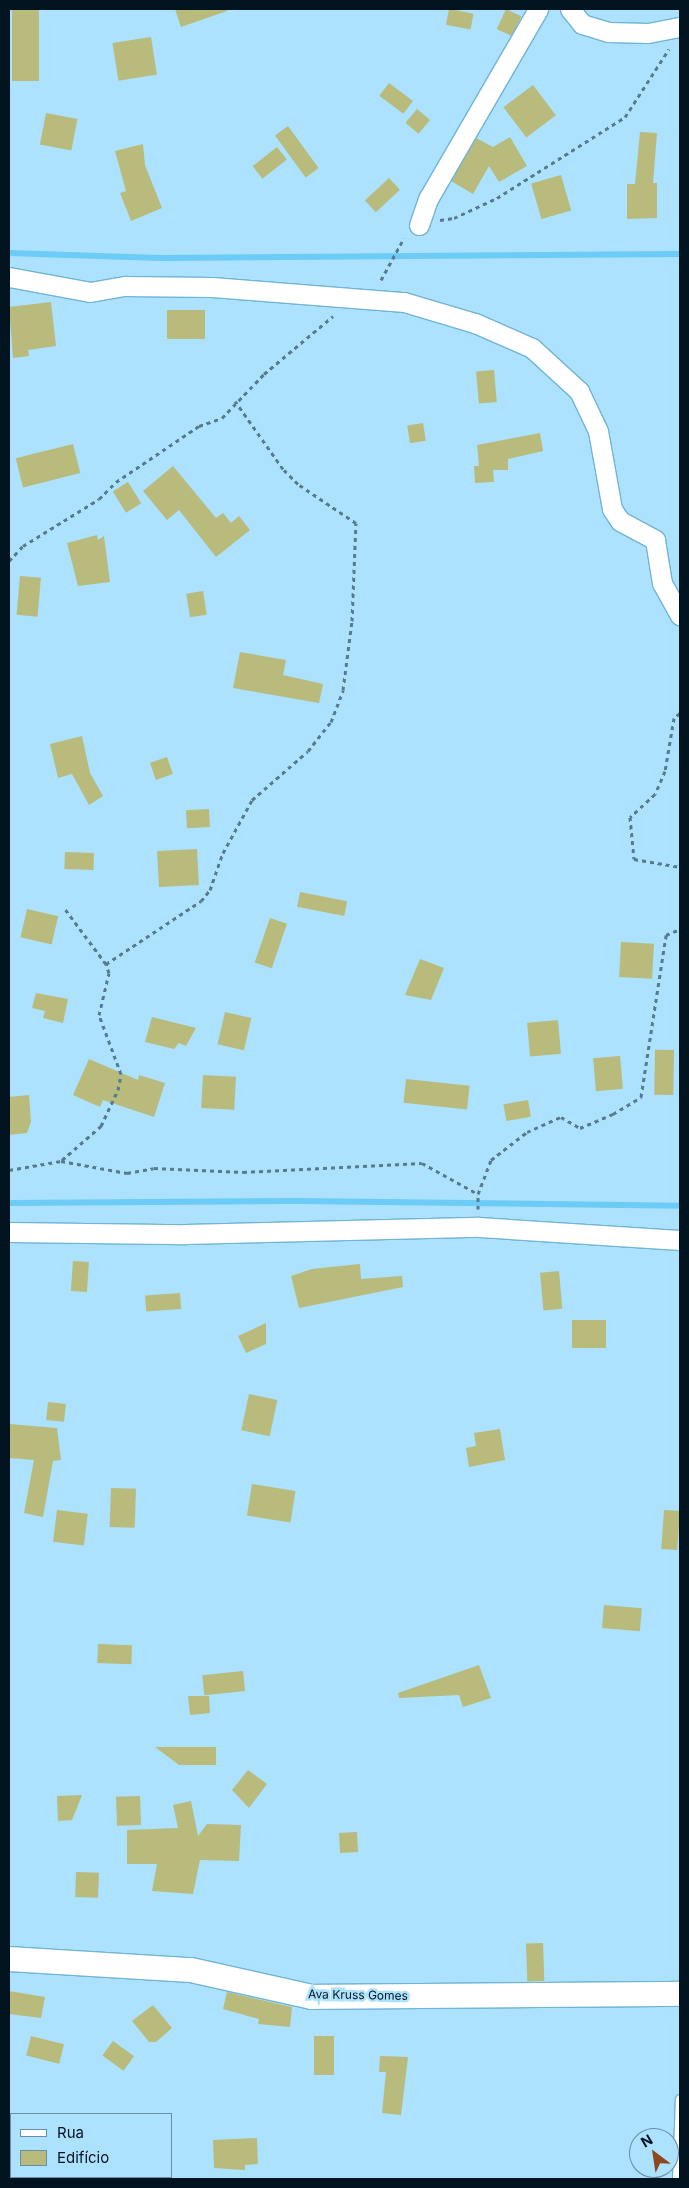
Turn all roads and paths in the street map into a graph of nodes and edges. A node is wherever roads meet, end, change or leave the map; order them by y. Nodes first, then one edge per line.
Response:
1 (538, 9) edge
2 (570, 9) edge
3 (677, 35) edge
4 (419, 225) junction
5 (9, 277) edge
6 (358, 300) junction
7 (235, 401) junction
8 (9, 561) edge
9 (680, 616) edge
10 (680, 713) edge
11 (680, 867) edge
12 (65, 909) dead end
13 (680, 929) edge
14 (106, 964) junction
15 (62, 1161) junction
16 (9, 1170) edge
17 (9, 1232) edge
18 (680, 1240) edge
19 (9, 1959) edge
20 (680, 1994) edge
21 (680, 2099) edge
22 (677, 2179) edge

1 - 4 street
2 - 3 street
3 - 4 path
4 - 6 path
5 - 6 street
6 - 7 path
6 - 9 street
7 - 8 path
7 - 14 path
10 - 11 path
12 - 14 path
13 - 15 path
14 - 15 path
15 - 16 path
17 - 18 street
19 - 20 street, Ava Kruss Gomes
21 - 22 lane

